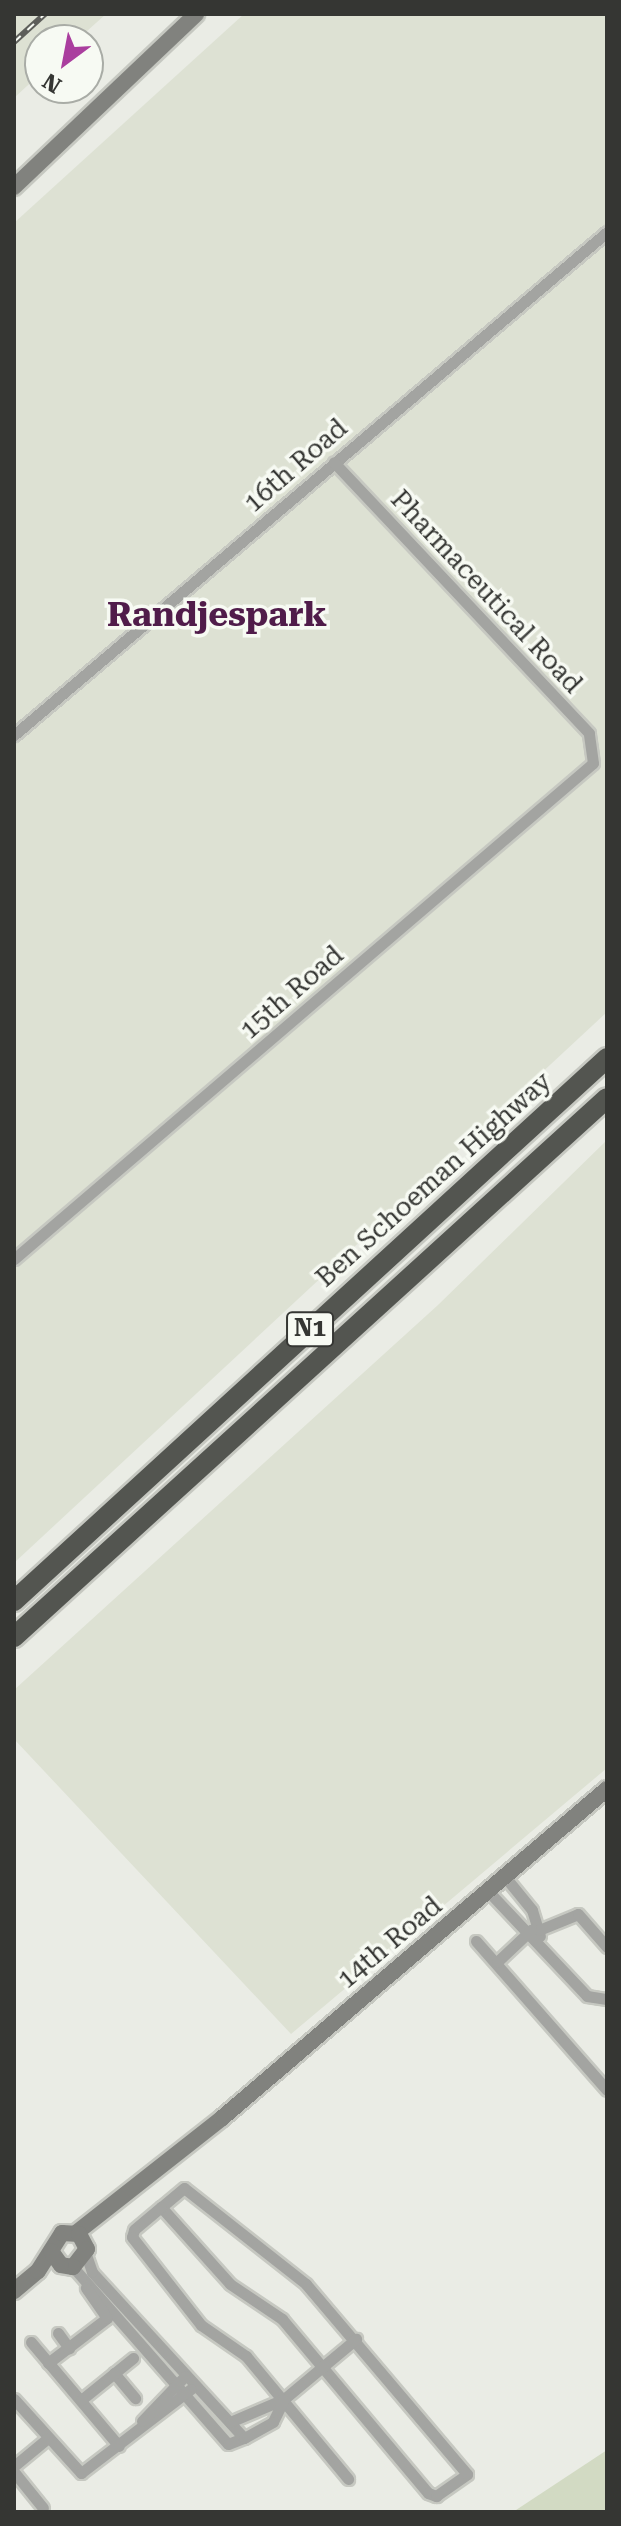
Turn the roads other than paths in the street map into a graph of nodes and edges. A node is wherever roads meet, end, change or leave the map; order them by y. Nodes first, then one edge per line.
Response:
1 (196, 14) edge
2 (208, 14) edge
3 (148, 64) junction
4 (14, 187) edge
5 (607, 232) edge
6 (334, 462) junction
7 (14, 735) edge
8 (595, 757) joint
9 (607, 1058) edge
10 (607, 1098) edge
11 (14, 1259) edge
12 (14, 1601) edge
13 (14, 1637) edge
14 (607, 1789) edge
15 (506, 1878) junction
16 (488, 1891) junction
17 (537, 1933) junction
18 (476, 1941) dead end
19 (607, 1947) edge
20 (497, 1962) junction
21 (607, 1999) edge
22 (607, 2090) edge
23 (204, 2133) junction
24 (161, 2207) junction
25 (76, 2233) junction
26 (87, 2251) junction
27 (62, 2261) junction
28 (86, 2288) dead end
29 (14, 2291) edge
30 (14, 2300) edge
31 (140, 2318) junction
32 (126, 2330) junction
33 (58, 2333) dead end
34 (356, 2339) junction
35 (31, 2342) dead end
36 (69, 2348) junction
37 (133, 2358) dead end
38 (48, 2363) junction
39 (321, 2367) junction
40 (190, 2372) junction
41 (114, 2373) junction
42 (179, 2380) junction
43 (198, 2383) junction
44 (188, 2392) junction
45 (135, 2398) dead end
46 (14, 2399) edge
47 (284, 2399) junction
48 (81, 2400) junction
49 (230, 2422) junction
50 (137, 2428) junction
51 (48, 2438) junction
52 (244, 2438) junction
53 (119, 2446) junction
54 (14, 2469) edge
55 (348, 2479) dead end
56 (43, 2508) dead end

1 - 3 street
2 - 3 street
3 - 4 street
5 - 6 street, 16th Road
6 - 7 street, 16th Road
6 - 8 street, Pharmaceutical Road
8 - 11 street, 15th Road
9 - 12 highway, Ben Schoeman Highway / N1
10 - 13 highway, Ben Schoeman Highway / N1
14 - 15 street, 14th Road
15 - 16 street, 14th Road
15 - 17 street
16 - 17 street
16 - 23 street, 14th Road
17 - 19 street
17 - 20 street
17 - 21 street
18 - 20 street
20 - 22 street
23 - 25 street, 14th Road
23 - 26 street, 14th Road
24 - 34 street
24 - 39 street
24 - 47 street
25 - 26 street
25 - 27 street, 14th Road
26 - 27 street, 14th Road
26 - 31 street
27 - 29 street
27 - 30 street
27 - 32 street
28 - 36 street
31 - 32 street
31 - 40 street
32 - 42 street
33 - 36 street
34 - 39 street
34 - 39 street
35 - 38 street
36 - 38 street
37 - 41 street
38 - 48 street
39 - 47 street
40 - 42 street
40 - 43 street
41 - 45 street
41 - 48 street
42 - 44 street
42 - 50 street
43 - 44 street
43 - 49 street
44 - 50 street
44 - 52 street
46 - 51 street
47 - 49 street
47 - 52 street
47 - 55 street
48 - 53 street
49 - 52 street
50 - 53 street
51 - 53 street
51 - 54 street
54 - 56 street

